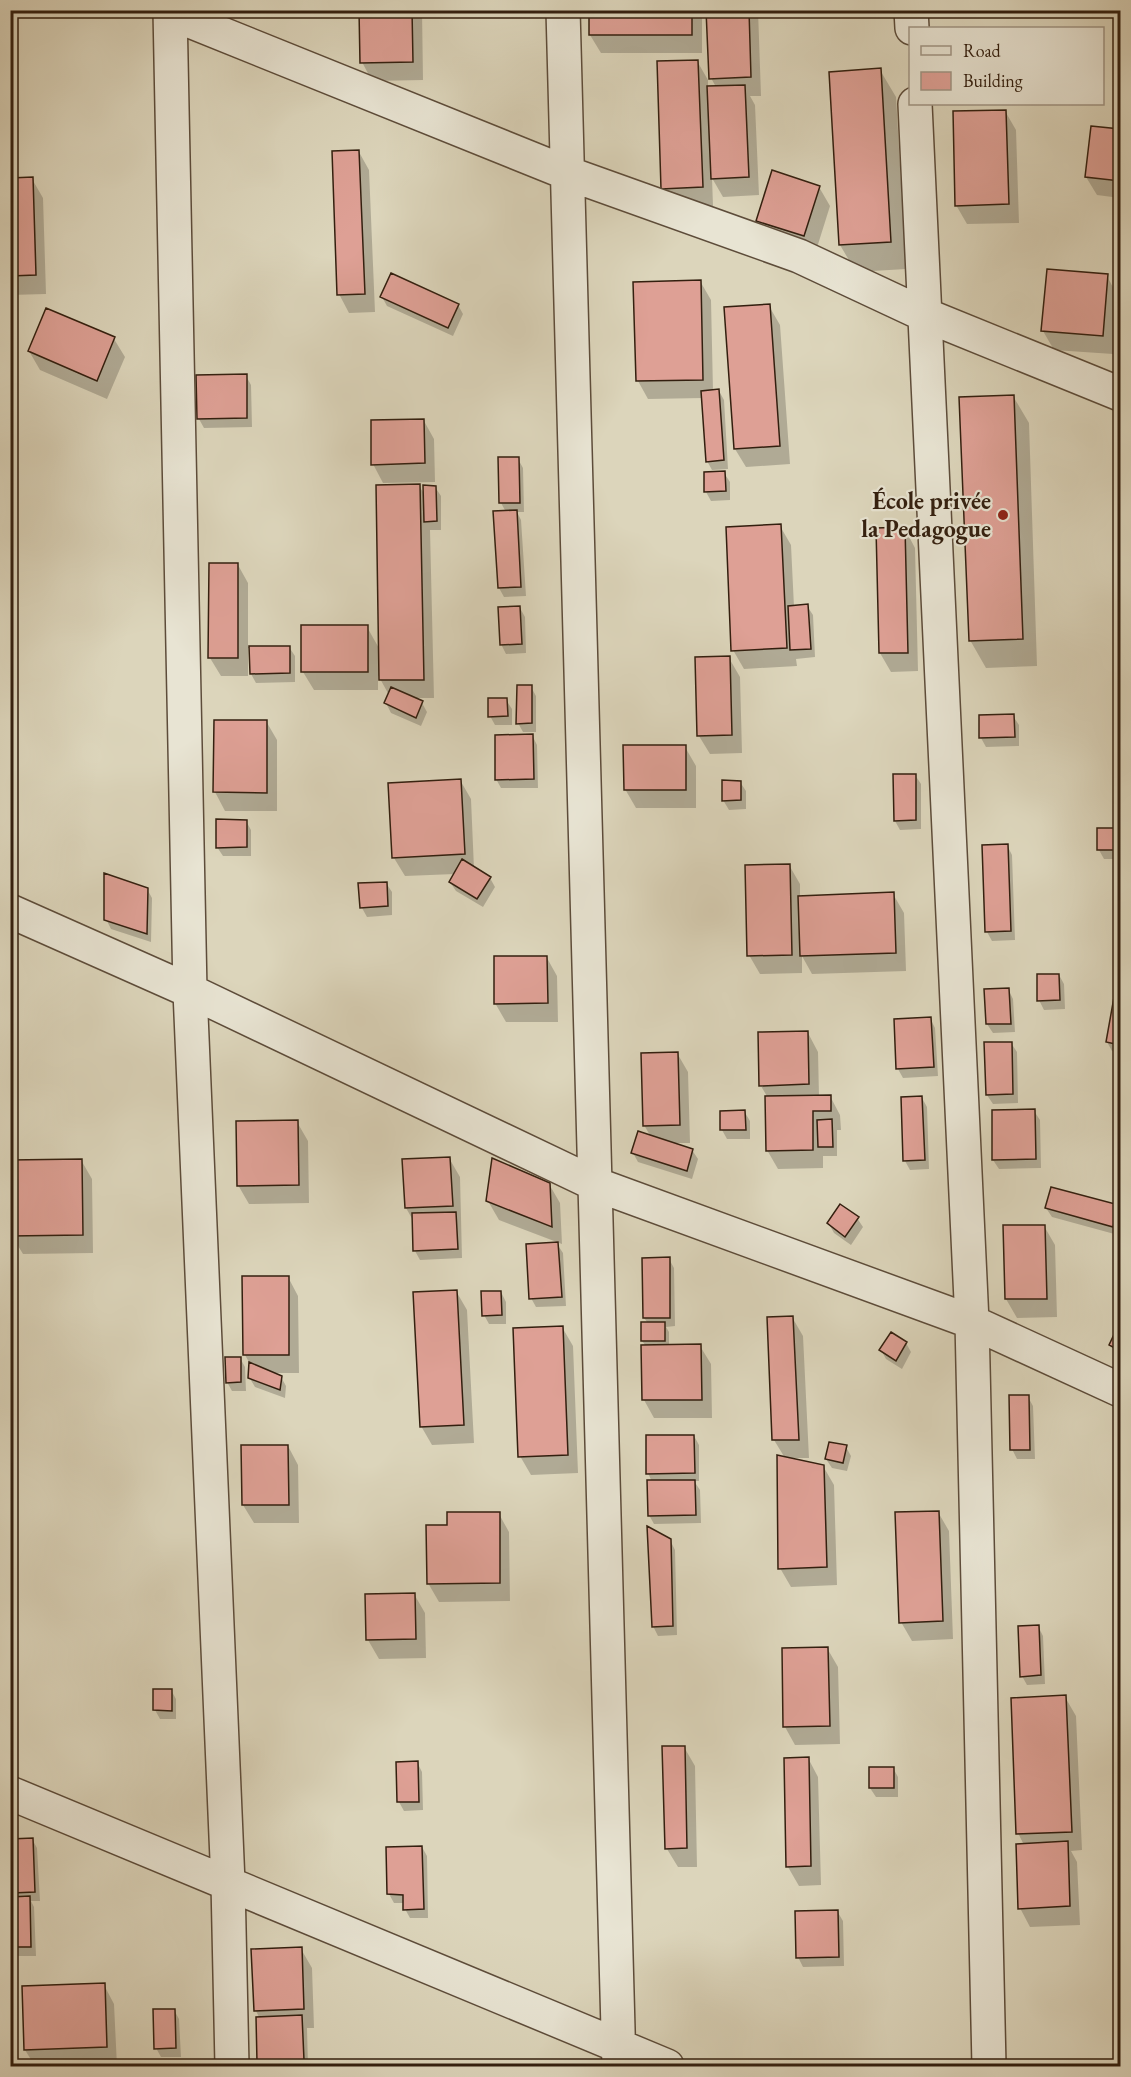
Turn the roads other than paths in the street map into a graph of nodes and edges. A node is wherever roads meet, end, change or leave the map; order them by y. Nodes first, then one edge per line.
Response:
1 (563, 10) edge
2 (911, 10) edge
3 (170, 12) edge
4 (912, 27) edge
5 (915, 105) edge
6 (567, 172) junction
7 (923, 314) junction
8 (1120, 394) edge
9 (10, 911) edge
10 (190, 991) junction
11 (595, 1184) junction
12 (972, 1322) junction
13 (1120, 1390) edge
14 (10, 1793) edge
15 (228, 1883) junction
16 (619, 2057) edge
17 (232, 2067) edge
18 (667, 2067) edge
19 (989, 2067) edge

1 - 6 street
2 - 4 street
3 - 6 street
3 - 10 street
5 - 7 street
6 - 7 street
6 - 11 street
7 - 8 street
7 - 12 street
9 - 10 street
10 - 11 street
10 - 15 street
11 - 12 street
11 - 16 street
12 - 13 street
12 - 19 street
14 - 15 street
15 - 16 street
15 - 17 street
16 - 18 street

